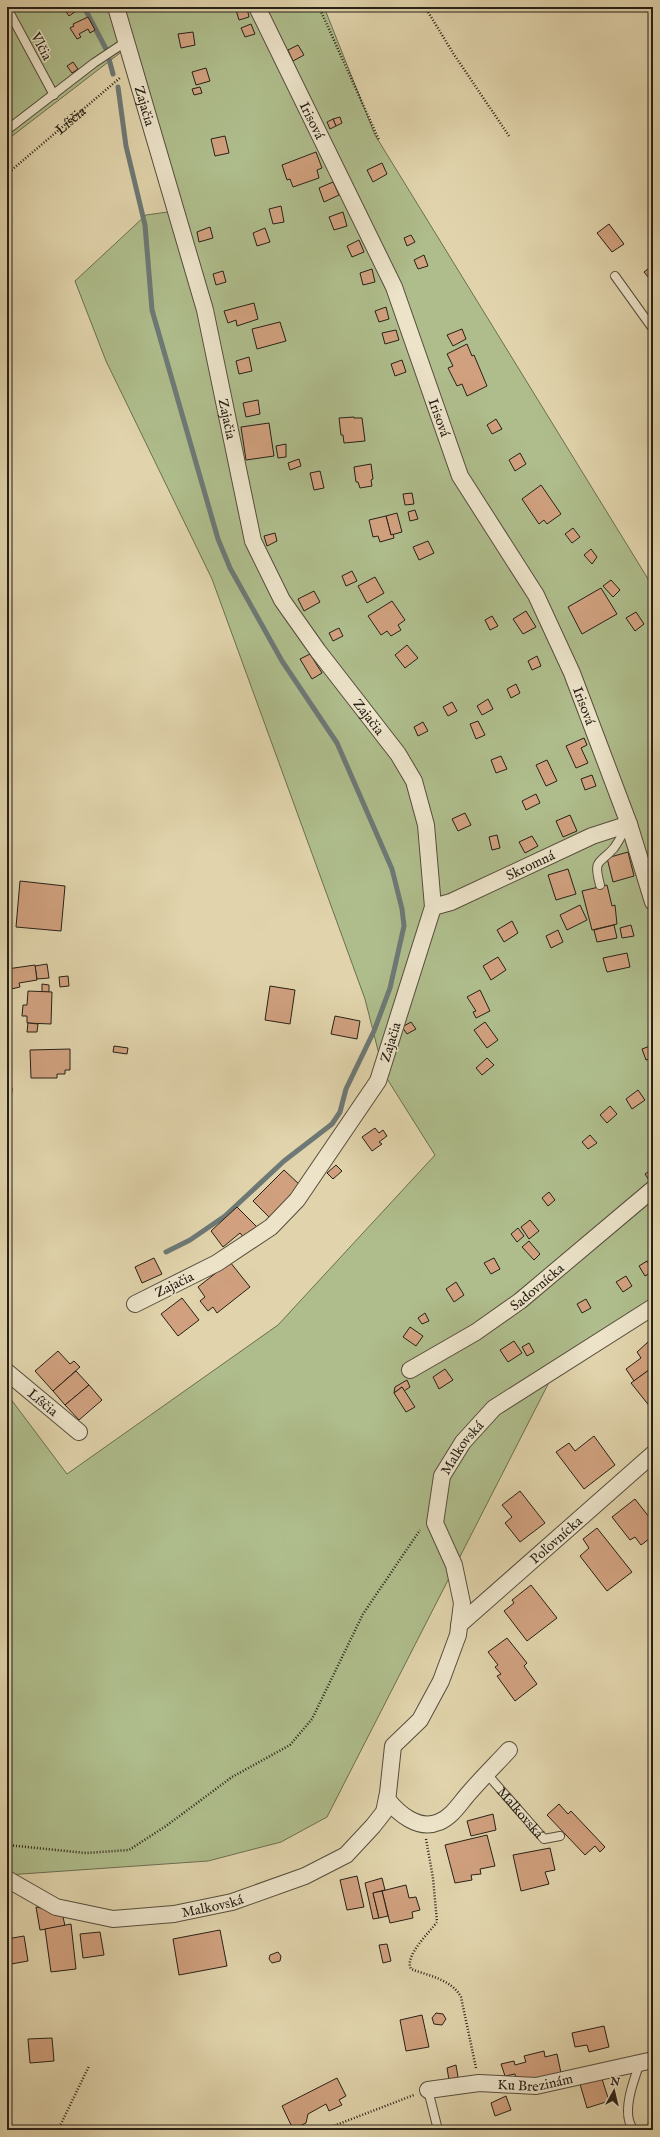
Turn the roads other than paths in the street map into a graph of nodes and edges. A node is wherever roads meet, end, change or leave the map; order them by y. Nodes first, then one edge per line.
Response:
1 (116, 7) edge
2 (257, 7) edge
3 (7, 8) edge
4 (127, 41) junction
5 (54, 95) junction
6 (7, 130) edge
7 (615, 276) dead end
8 (653, 330) edge
9 (629, 824) junction
10 (600, 885) dead end
11 (653, 902) edge
12 (433, 907) junction
13 (653, 1189) edge
14 (135, 1304) dead end
15 (652, 1310) edge
16 (410, 1370) dead end
17 (7, 1372) edge
18 (79, 1432) dead end
19 (653, 1454) edge
20 (459, 1625) junction
21 (509, 1750) dead end
22 (487, 1774) junction
23 (387, 1799) junction
24 (560, 1836) dead end
25 (7, 1879) edge
26 (646, 2061) edge
27 (428, 2090) joint
28 (633, 2129) edge
29 (438, 2130) edge

1 - 4 street, Zajačia
2 - 9 street, Irisová
3 - 5 lane, Vlčia
4 - 5 lane
4 - 12 street, Zajačia
5 - 6 lane
7 - 8 lane
9 - 10 lane
9 - 11 street
9 - 12 street, Skromná
12 - 14 street, Zajačia
13 - 16 street, Sadovnícka
15 - 20 street, Malkovská
17 - 18 street, Líščia
19 - 20 street, Poľovnícka
20 - 23 street, Malkovská
21 - 22 street, Malkovská
22 - 23 street, Malkovská
22 - 24 lane, Malkovská
23 - 25 street, Malkovská
26 - 27 street, Ku Brezinám
26 - 28 lane, Ku Brezinám
27 - 29 lane

